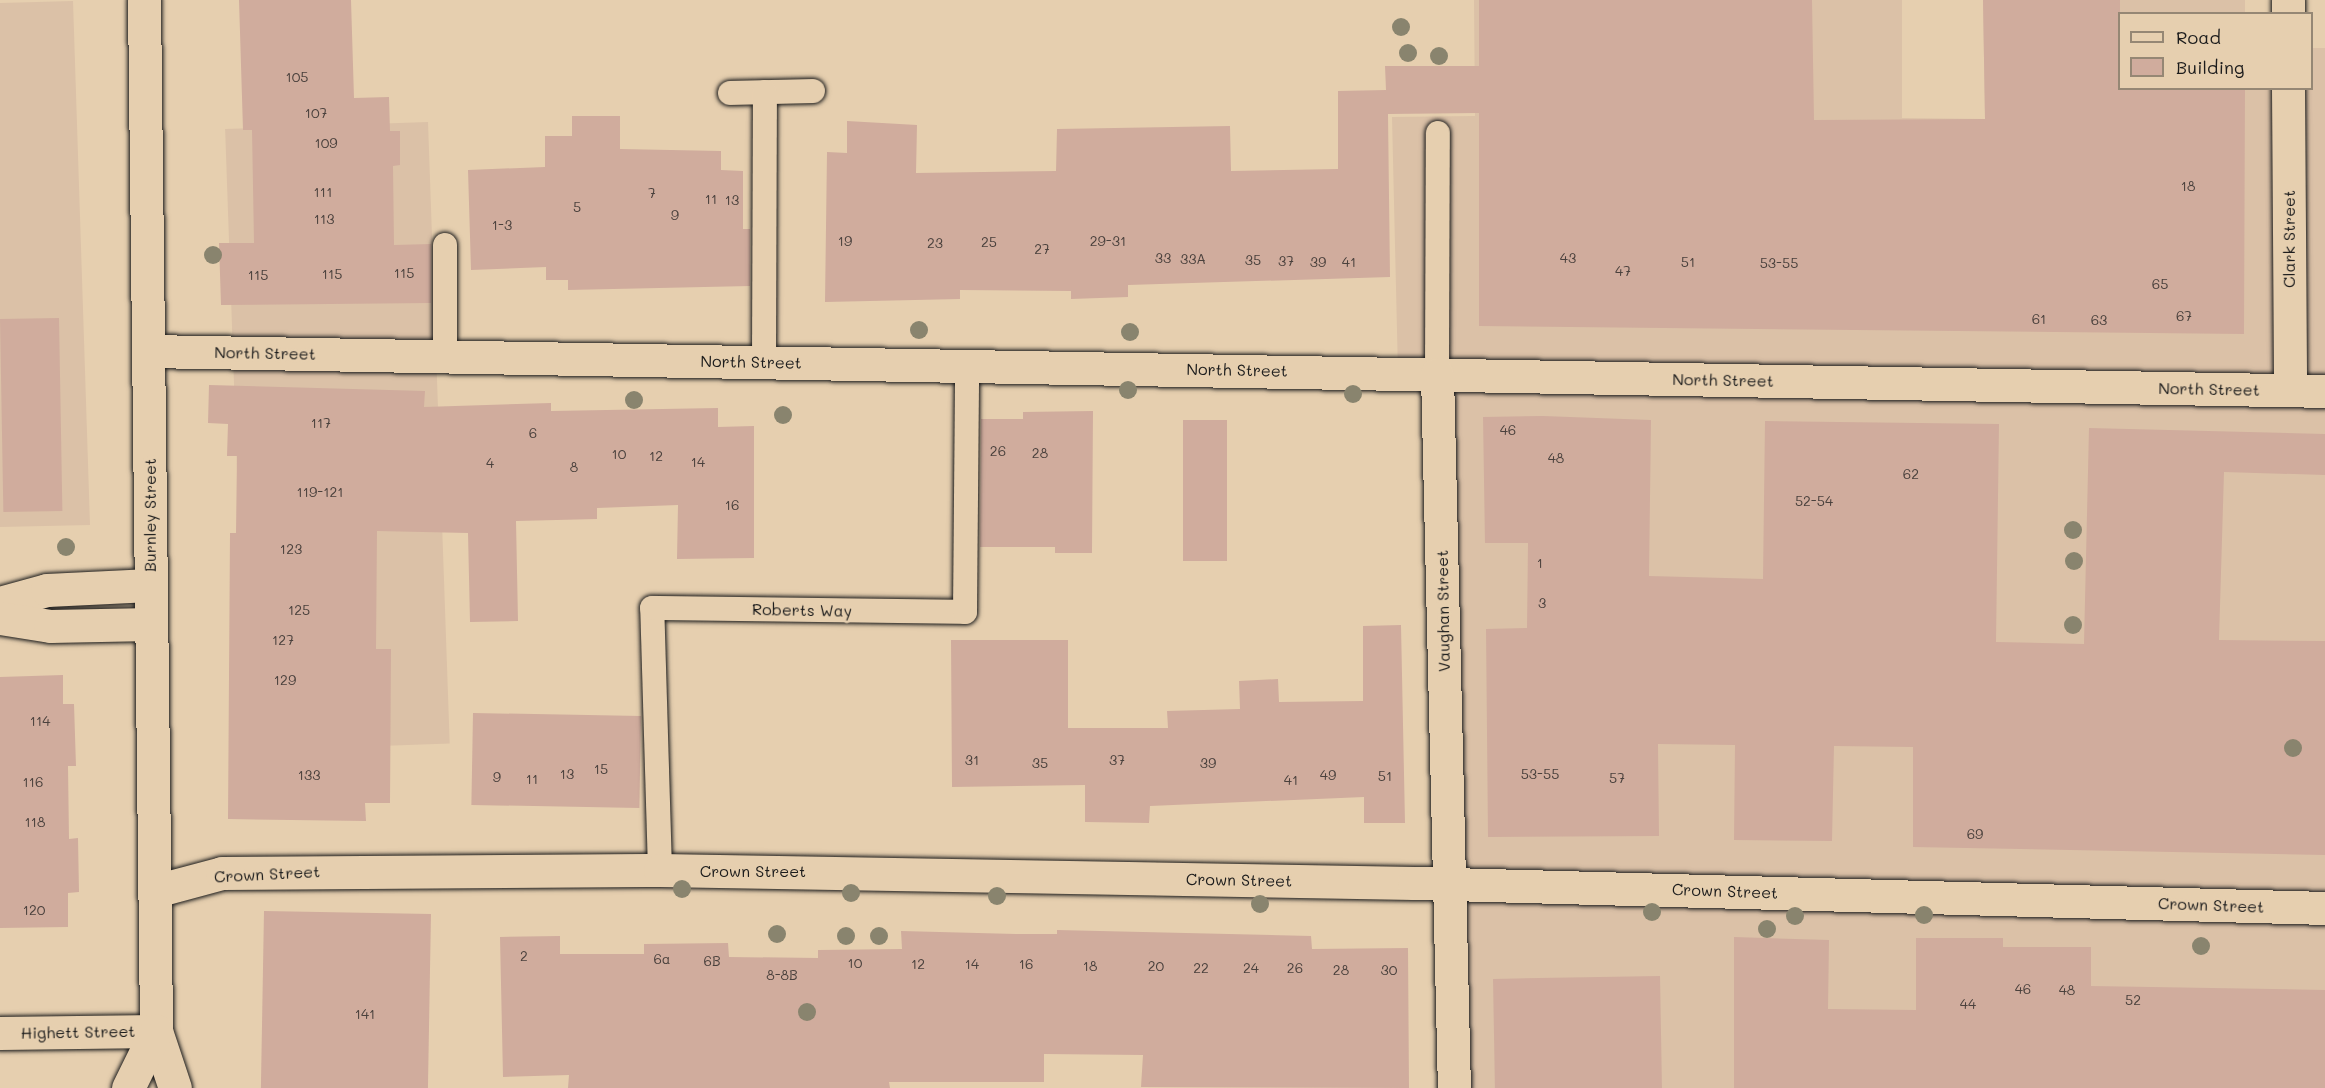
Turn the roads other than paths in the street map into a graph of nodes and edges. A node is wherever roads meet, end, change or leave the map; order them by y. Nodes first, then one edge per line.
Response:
1 (144, 0) edge
2 (2288, 90) edge
3 (813, 91) dead end
4 (765, 92) junction
5 (730, 93) dead end
6 (1438, 133) dead end
7 (446, 245) dead end
8 (148, 351) junction
9 (445, 356) junction
10 (764, 362) junction
11 (967, 364) junction
12 (1437, 374) junction
13 (2290, 390) junction
14 (2325, 391) edge
15 (150, 585) junction
16 (0, 603) edge
17 (0, 618) edge
18 (151, 624) junction
19 (660, 870) junction
20 (1450, 884) junction
21 (155, 891) junction
22 (2325, 908) edge
23 (156, 1031) junction
24 (0, 1033) edge
25 (128, 1088) edge
26 (175, 1088) edge
27 (1454, 1088) edge

1 - 8 street, Burnley Street
2 - 13 street, Clark Street
3 - 4 lane
4 - 5 lane
4 - 10 lane
6 - 12 lane, Vaughan Street
7 - 9 lane
8 - 9 street, North Street
8 - 15 street, Burnley Street
9 - 10 street, North Street
10 - 11 street, North Street
11 - 12 street, North Street
11 - 19 lane, Roberts Way
12 - 13 street, North Street
12 - 20 street, Vaughan Street
13 - 14 street, North Street
15 - 16 street
15 - 18 street, Burnley Street
17 - 18 street
18 - 21 street, Burnley Street
19 - 20 street, Crown Street
19 - 21 street, Crown Street
20 - 22 street, Crown Street
20 - 27 street, Vaughan Street
21 - 23 street, Burnley Street
23 - 24 street, Highett Street
23 - 25 street, Burnley Street
23 - 26 street, Burnley Street

